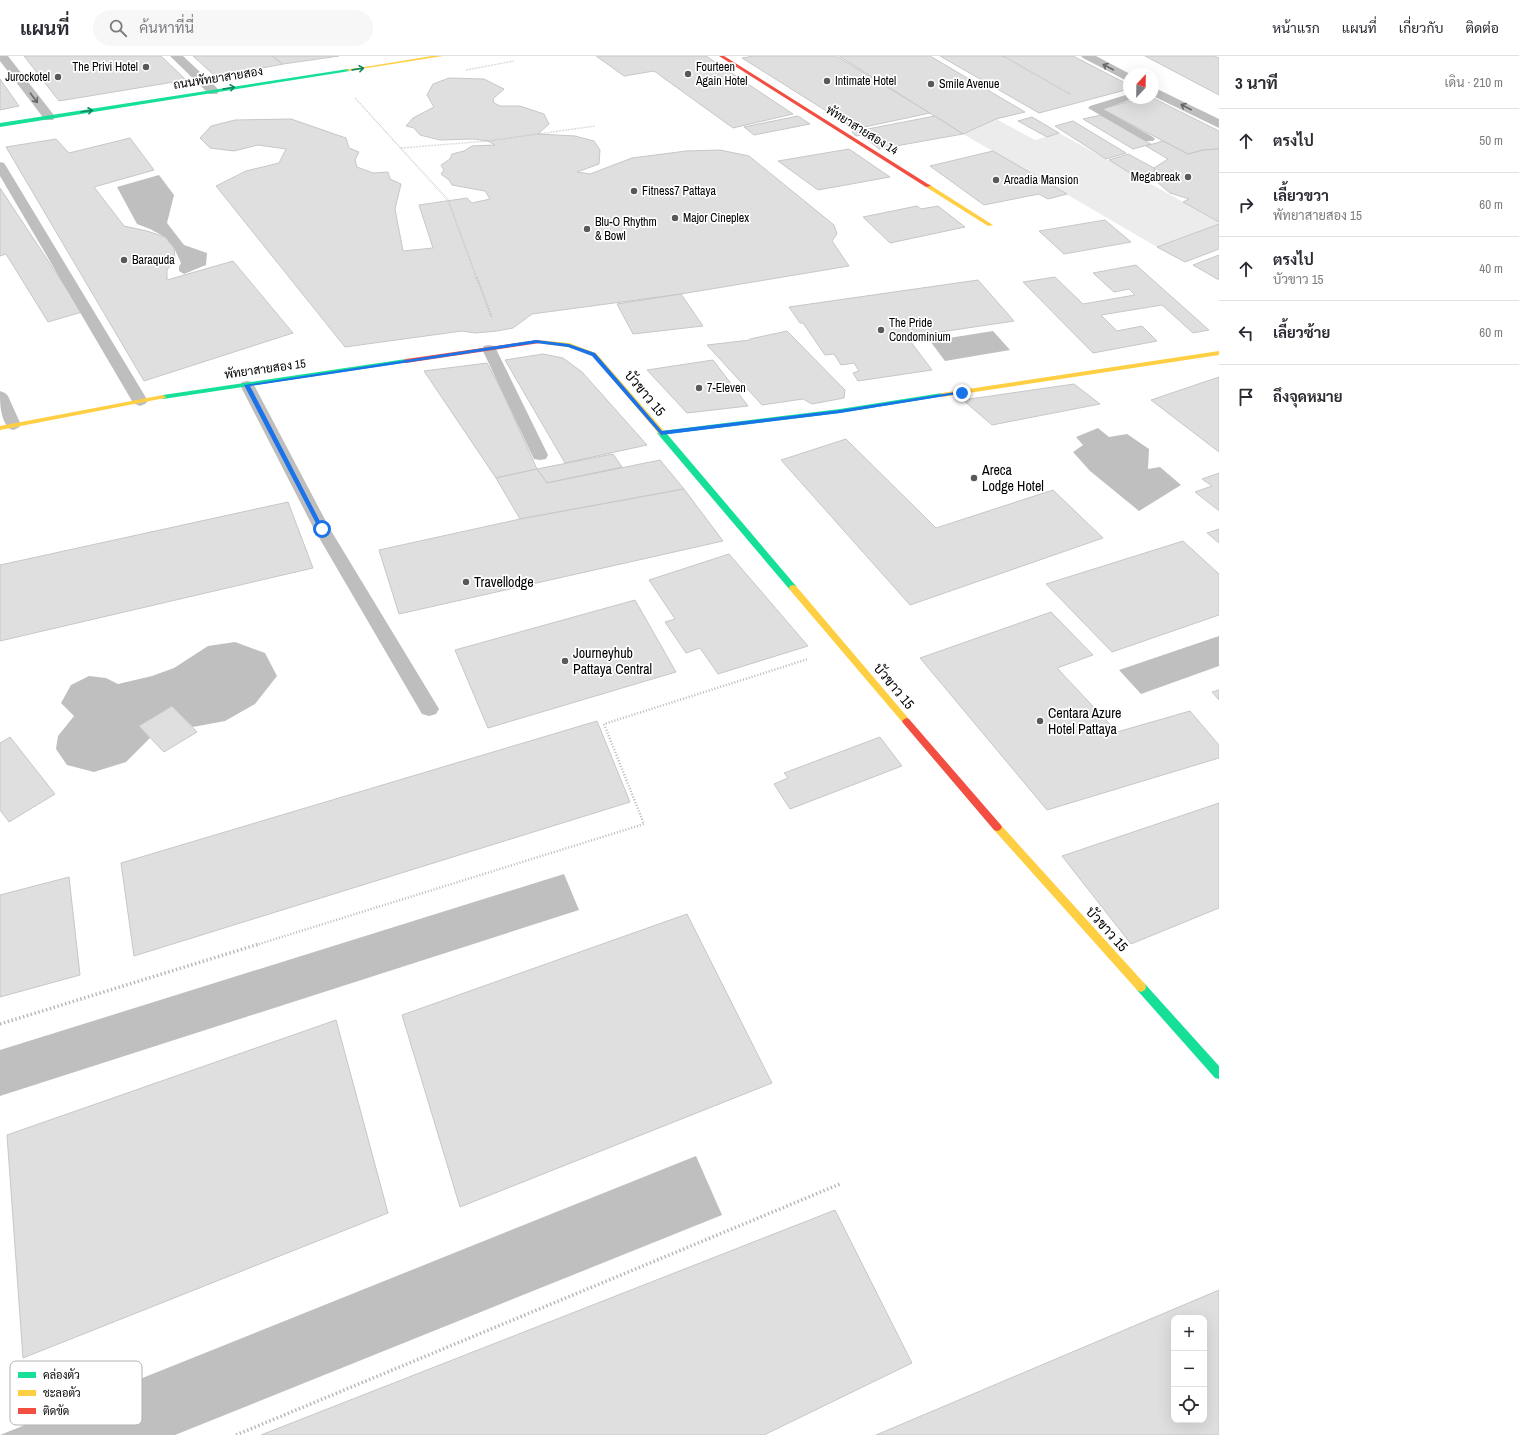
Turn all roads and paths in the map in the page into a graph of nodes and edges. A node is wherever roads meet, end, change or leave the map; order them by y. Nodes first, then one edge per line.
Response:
1 (2, 56) edge
2 (176, 56) edge
3 (441, 56) edge
4 (721, 56) edge
5 (1003, 56) edge
6 (1087, 56) edge
7 (514, 62) dead end
8 (464, 70) dead end
9 (1123, 75) edge
10 (213, 91) junction
11 (1159, 94) edge
12 (353, 96) dead end
13 (1123, 99) edge
14 (1094, 108) junction
15 (49, 118) junction
16 (1219, 124) edge
17 (0, 125) edge
18 (595, 126) dead end
19 (1149, 138) dead end
20 (400, 148) junction
21 (0, 166) edge
22 (990, 225) dead end
23 (494, 324) dead end
24 (536, 342) joint
25 (489, 349) junction
26 (1219, 353) edge
27 (247, 385) junction
28 (0, 396) edge
29 (140, 401) junction
30 (7, 427) edge
31 (661, 433) junction
32 (540, 455) dead end
33 (843, 648) junction
34 (429, 709) dead end
35 (0, 1024) edge
36 (1219, 1074) edge
37 (840, 1184) dead end
38 (236, 1435) edge

1 -> 15 street
2 - 10 street
10 -> 3 street, ถนนพัทยาสายสอง
4 - 22 street, พัทยาสายสอง 14
5 - 14 path
9 -> 6 street
7 - 8 path
15 -> 10 street, ถนนพัทยาสายสอง
16 -> 11 street
12 - 20 path
13 - 14 lane
14 - 19 lane
15 - 17 street, ถนนพัทยาสายสอง
18 - 20 path
20 - 23 path
21 - 29 lane
24 - 25 street, พัทยาสายสอง 15
24 - 31 street, บัวขาว 15
25 - 27 street, พัทยาสายสอง 15
25 - 32 lane
26 - 31 street
27 - 29 street, พัทยาสายสอง 15
27 - 34 lane
28 - 30 lane
29 - 30 street, พัทยาสายสอง 15
31 - 33 street, บัวขาว 15
33 - 35 path
33 - 36 street, บัวขาว 15
37 - 38 path

